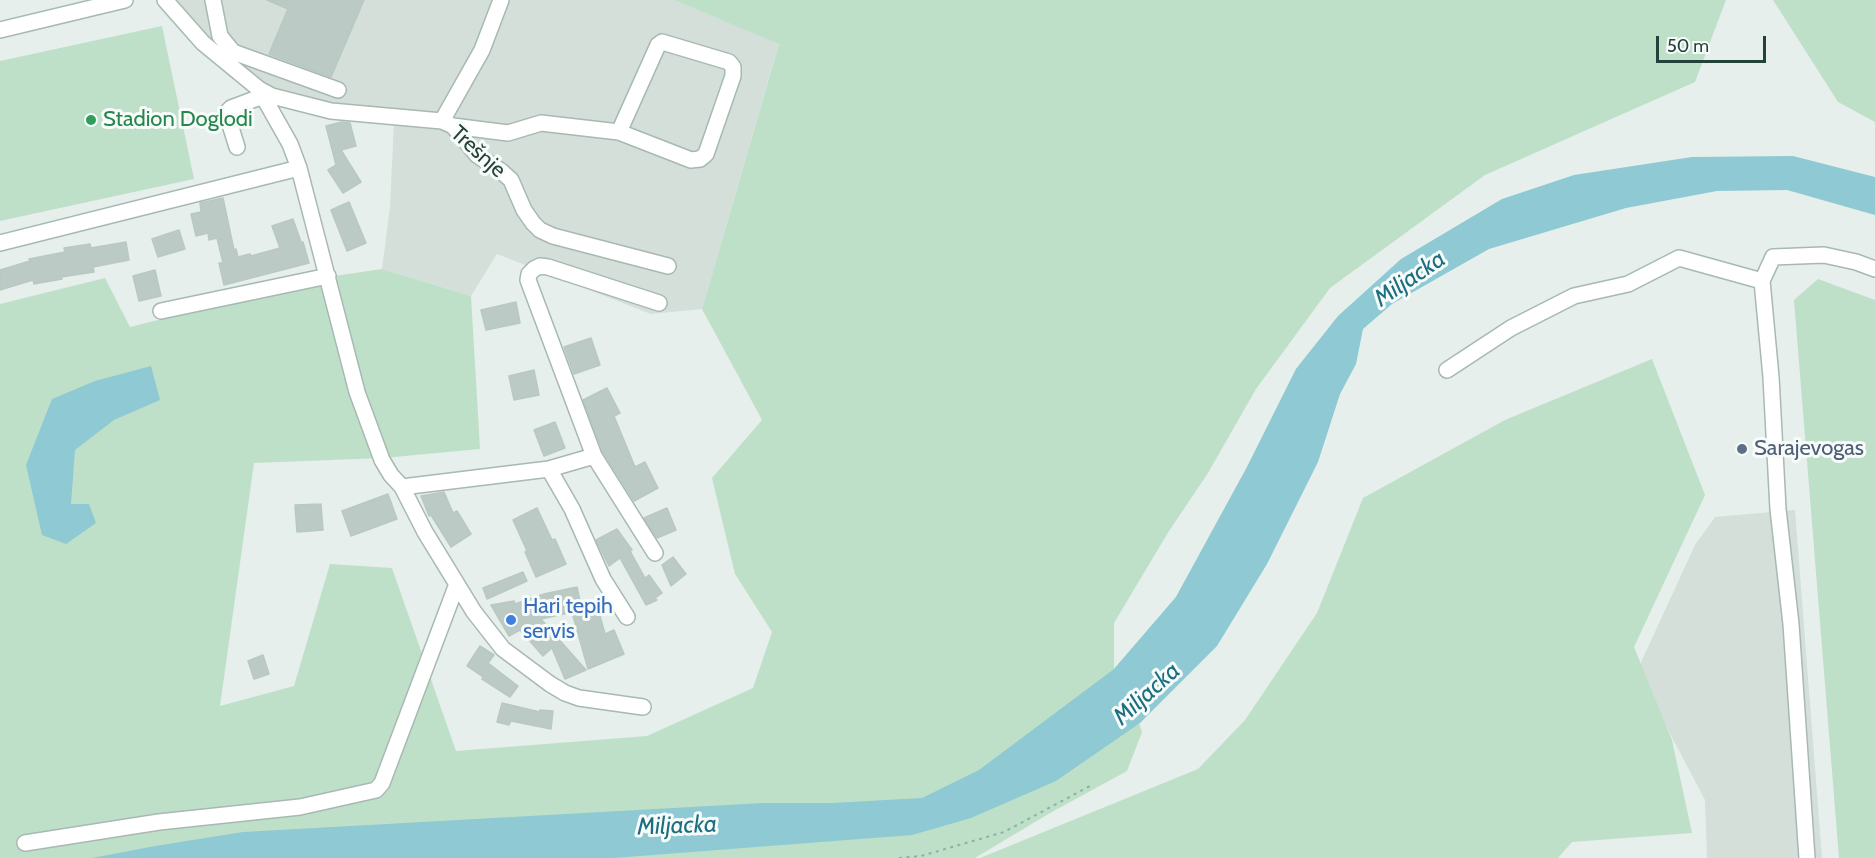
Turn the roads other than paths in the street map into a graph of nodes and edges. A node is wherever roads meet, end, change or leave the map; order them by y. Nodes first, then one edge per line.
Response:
1 (125, 0) edge
2 (165, 0) edge
3 (213, 0) edge
4 (501, 0) edge
5 (0, 30) edge
6 (338, 90) dead end
7 (261, 92) junction
8 (447, 123) junction
9 (619, 132) junction
10 (237, 147) dead end
11 (299, 168) junction
12 (0, 243) edge
13 (668, 266) dead end
14 (1875, 269) edge
15 (328, 276) junction
16 (1762, 280) junction
17 (659, 303) dead end
18 (161, 311) dead end
19 (1447, 370) dead end
20 (594, 456) junction
21 (549, 469) junction
22 (402, 487) junction
23 (655, 553) dead end
24 (458, 584) junction
25 (627, 617) dead end
26 (643, 707) dead end
27 (25, 843) dead end
28 (1807, 858) edge

1 - 5 street
2 - 7 street, Trešnje
3 - 6 street
4 - 8 street
7 - 8 street, Trešnje
7 - 10 street
7 - 11 street, Trešnje
8 - 9 street
8 - 13 street, Trešnje
9 - 9 street
11 - 12 street
11 - 15 street, Trešnje
14 - 16 street
15 - 18 street
15 - 22 street, Trešnje
16 - 19 street
16 - 28 street
17 - 20 street
20 - 21 street
20 - 23 street
21 - 22 street
21 - 25 street
22 - 24 street, Trešnje
24 - 26 street, Trešnje
24 - 27 street

